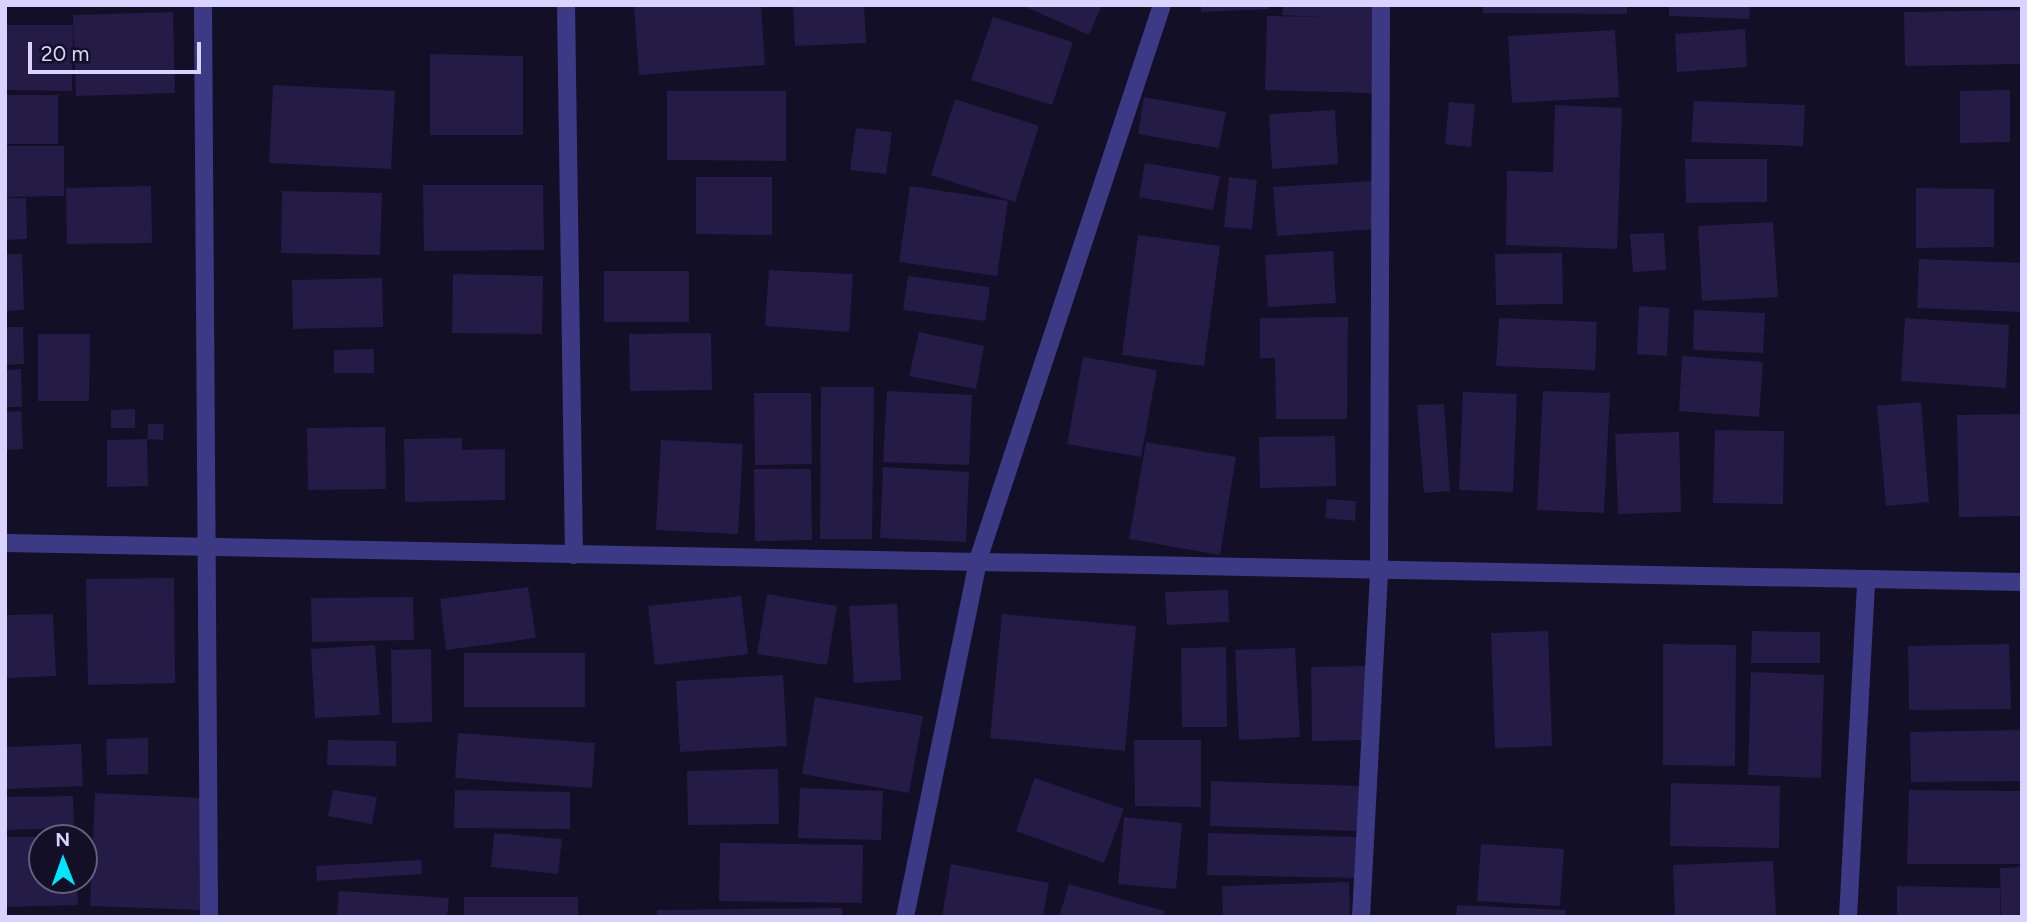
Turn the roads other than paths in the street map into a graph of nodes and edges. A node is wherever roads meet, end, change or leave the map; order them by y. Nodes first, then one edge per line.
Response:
1 (203, 5) edge
2 (566, 5) edge
3 (1162, 5) edge
4 (1381, 5) edge
5 (5, 543) edge
6 (207, 547) junction
7 (574, 555) junction
8 (978, 560) junction
9 (1379, 572) junction
10 (1866, 580) junction
11 (2022, 582) edge
12 (209, 917) edge
13 (905, 917) edge
14 (1361, 917) edge
15 (1848, 917) edge

1 - 6 street
2 - 7 street
3 - 8 street
4 - 9 street
5 - 6 street
6 - 7 street
6 - 12 street
7 - 8 street
8 - 9 street
8 - 13 street
9 - 10 street
9 - 14 street
10 - 11 street
10 - 15 street

